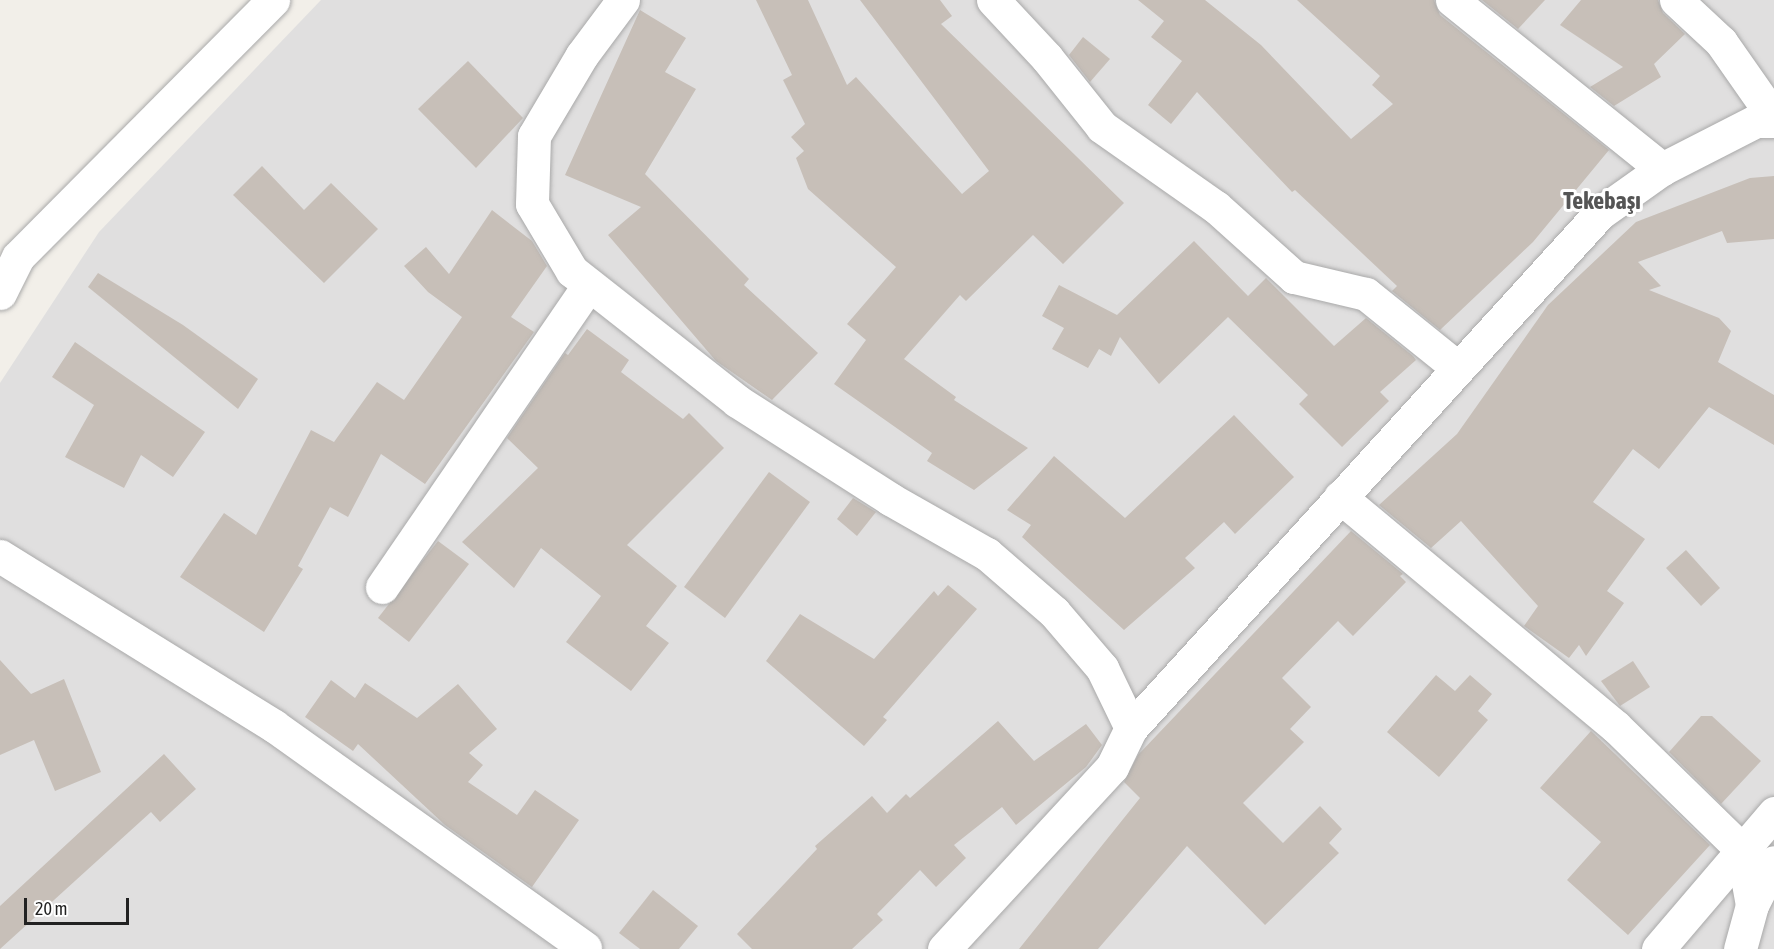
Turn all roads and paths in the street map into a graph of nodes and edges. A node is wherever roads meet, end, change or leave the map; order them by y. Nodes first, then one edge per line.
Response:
1 (273, 0) edge
2 (623, 0) edge
3 (993, 0) edge
4 (1452, 0) edge
5 (1676, 0) edge
6 (1768, 112) edge
7 (1662, 170) junction
8 (589, 285) junction
9 (0, 293) edge
10 (1458, 368) junction
11 (1340, 497) junction
12 (0, 556) edge
13 (382, 587) dead end
14 (1131, 728) junction
15 (1774, 813) edge
16 (1742, 850) junction
17 (1774, 862) edge
18 (1752, 905) junction
19 (585, 948) edge
20 (944, 949) edge
21 (1658, 949) edge
22 (1740, 949) edge

1 - 9 street
2 - 8 street
3 - 10 street
4 - 7 street
5 - 6 street
6 - 7 street
7 - 10 street
8 - 13 street
8 - 14 street
10 - 11 street
11 - 14 street
11 - 16 street
12 - 19 street
14 - 20 street
15 - 16 street
16 - 18 street
16 - 21 street
17 - 18 street
18 - 22 street

